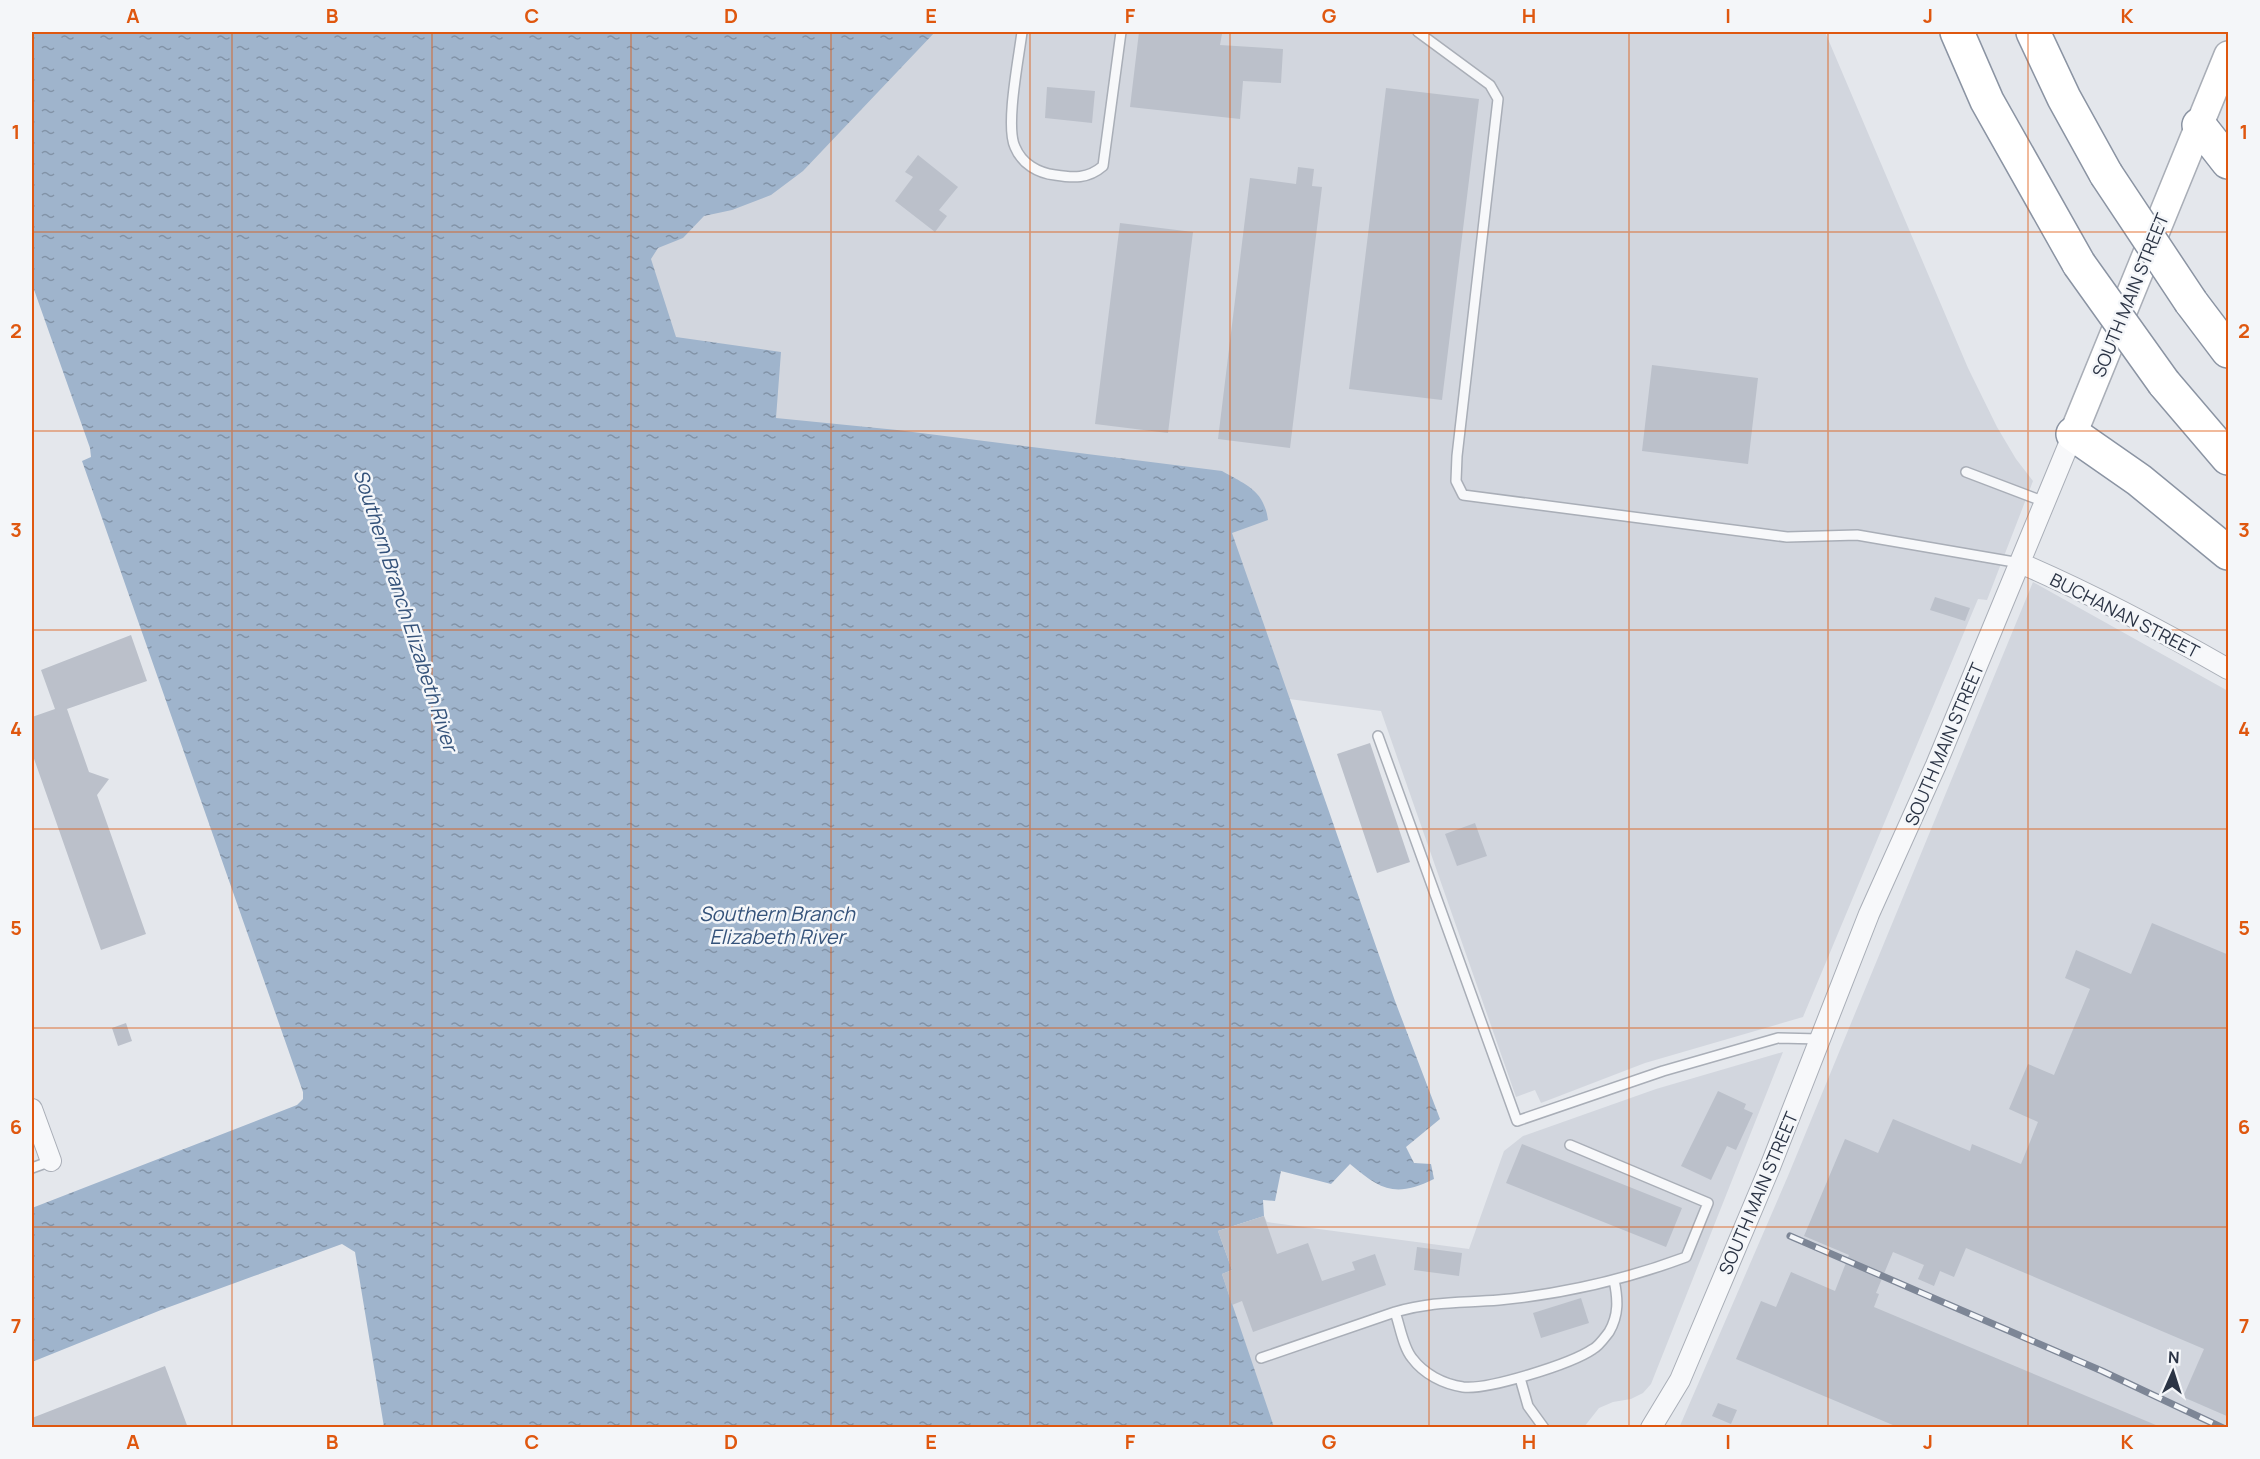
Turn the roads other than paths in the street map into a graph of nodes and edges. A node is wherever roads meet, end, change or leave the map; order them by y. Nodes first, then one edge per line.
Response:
1 (1022, 32) edge
2 (1121, 32) edge
3 (1418, 32) edge
4 (1957, 32) edge
5 (2033, 32) edge
6 (2229, 55) edge
7 (2199, 125) junction
8 (2229, 162) edge
9 (2229, 351) edge
10 (2073, 434) junction
11 (2229, 458) edge
12 (1966, 472) dead end
13 (2044, 502) junction
14 (2229, 553) edge
15 (2020, 563) junction
16 (2229, 669) edge
17 (1378, 736) dead end
18 (1820, 1039) junction
19 (32, 1109) edge
20 (1570, 1145) dead end
21 (51, 1161) joint
22 (32, 1168) edge
23 (1614, 1280) junction
24 (1395, 1312) junction
25 (1261, 1358) dead end
26 (1520, 1378) junction
27 (1544, 1428) edge
28 (1651, 1428) edge

1 - 2 lane
3 - 15 lane
4 - 11 highway, bridge
5 - 9 highway, bridge
6 - 7 street, SOUTH MAIN STREET
7 - 8 highway
7 - 10 street, SOUTH MAIN STREET
10 - 13 street, SOUTH MAIN STREET
10 - 14 highway
12 - 13 lane
13 - 15 street, SOUTH MAIN STREET
15 - 16 street, BUCHANAN STREET
15 - 18 street, SOUTH MAIN STREET
17 - 18 lane
18 - 28 street, SOUTH MAIN STREET
19 - 21 street
20 - 23 lane
21 - 22 lane
23 - 24 lane
23 - 26 lane
24 - 25 lane
24 - 26 lane
26 - 27 lane

